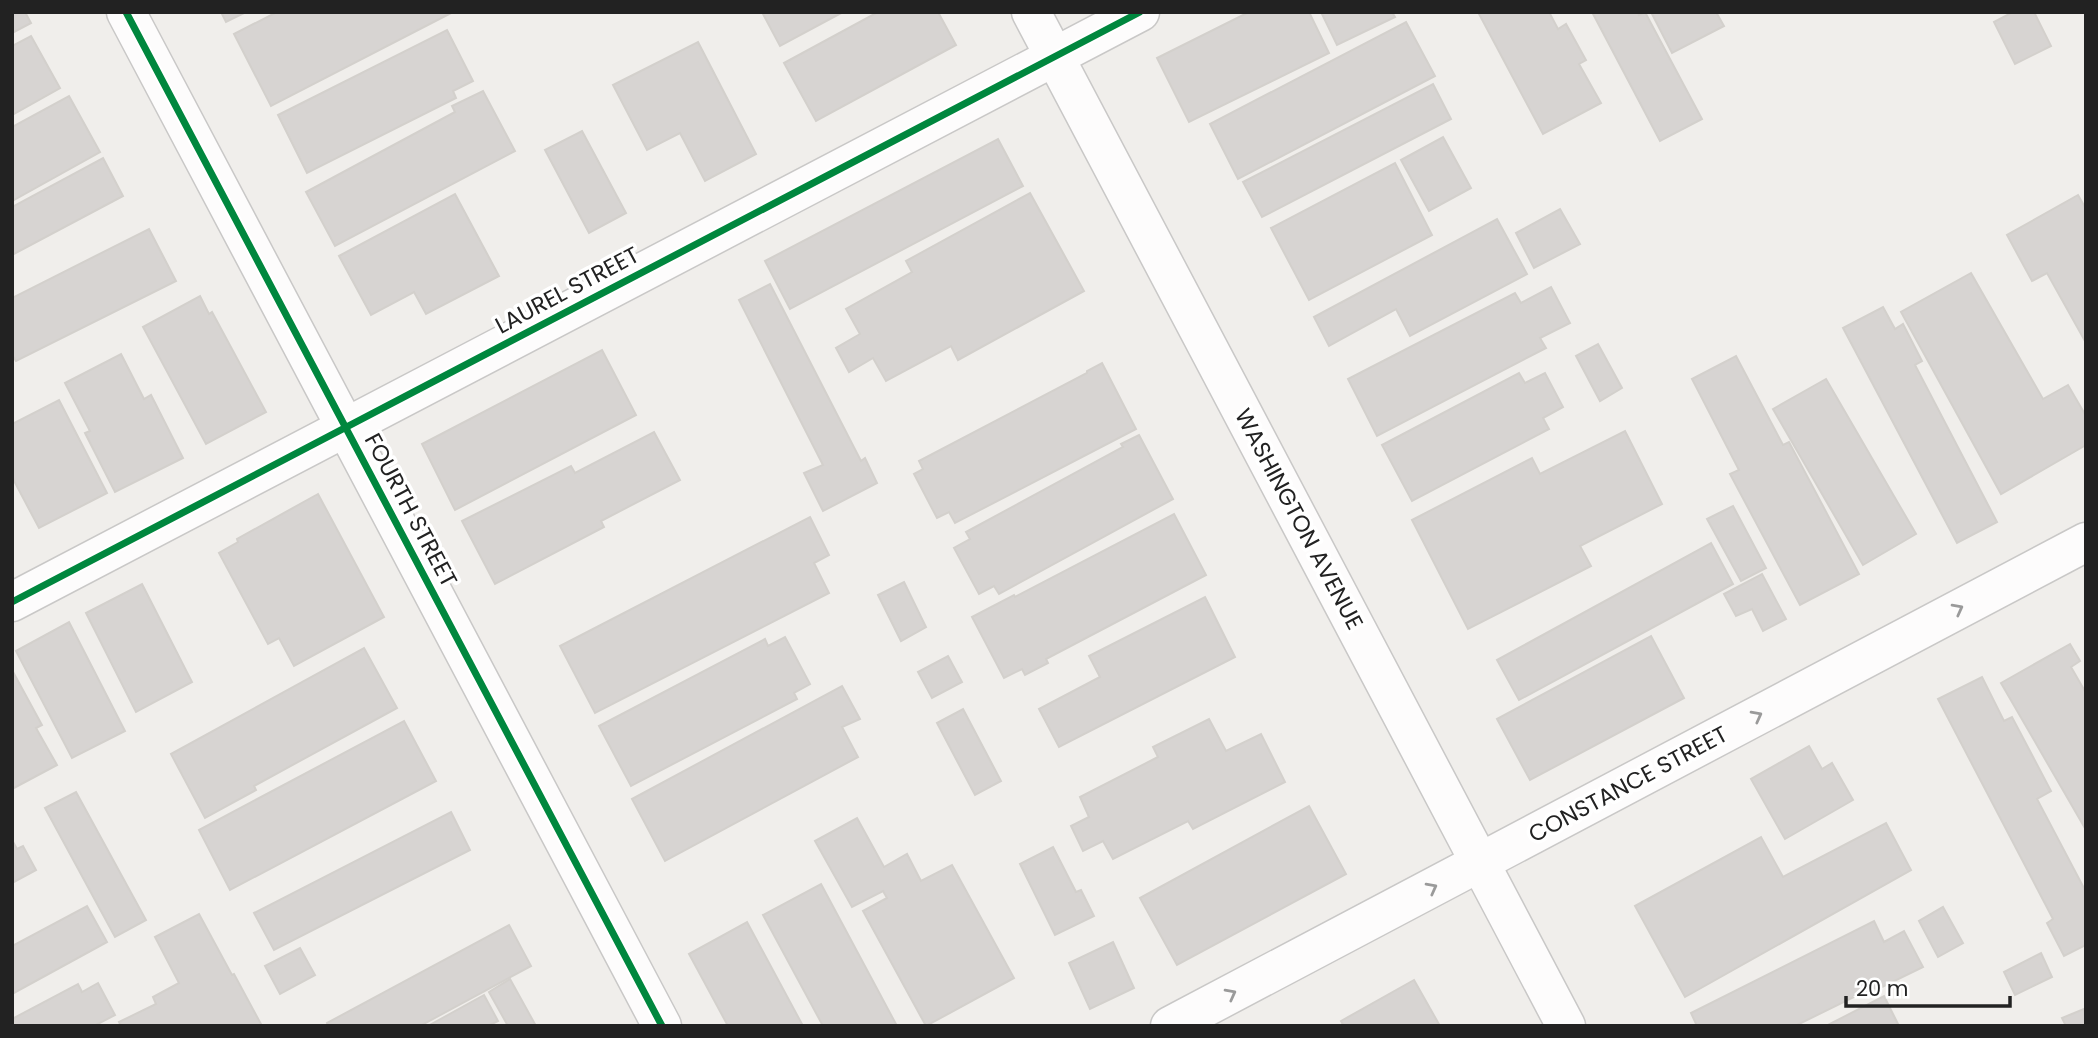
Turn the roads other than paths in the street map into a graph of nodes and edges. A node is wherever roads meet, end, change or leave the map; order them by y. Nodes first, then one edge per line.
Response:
1 (126, 12) edge
2 (1031, 12) edge
3 (1140, 12) edge
4 (1055, 57) junction
5 (346, 428) junction
6 (2086, 542) edge
7 (12, 602) edge
8 (1480, 862) junction
9 (662, 1026) edge
10 (1170, 1026) edge
11 (1566, 1026) edge

1 - 5 street, FOURTH STREET
2 - 4 street, WASHINGTON AVENUE
3 - 4 street, LAUREL STREET
4 - 5 street, LAUREL STREET
4 - 8 street, WASHINGTON AVENUE
5 - 7 street, LAUREL STREET
5 - 9 street, FOURTH STREET
8 -> 6 street, CONSTANCE STREET
10 -> 8 street, CONSTANCE STREET
8 - 11 street, WASHINGTON AVENUE

